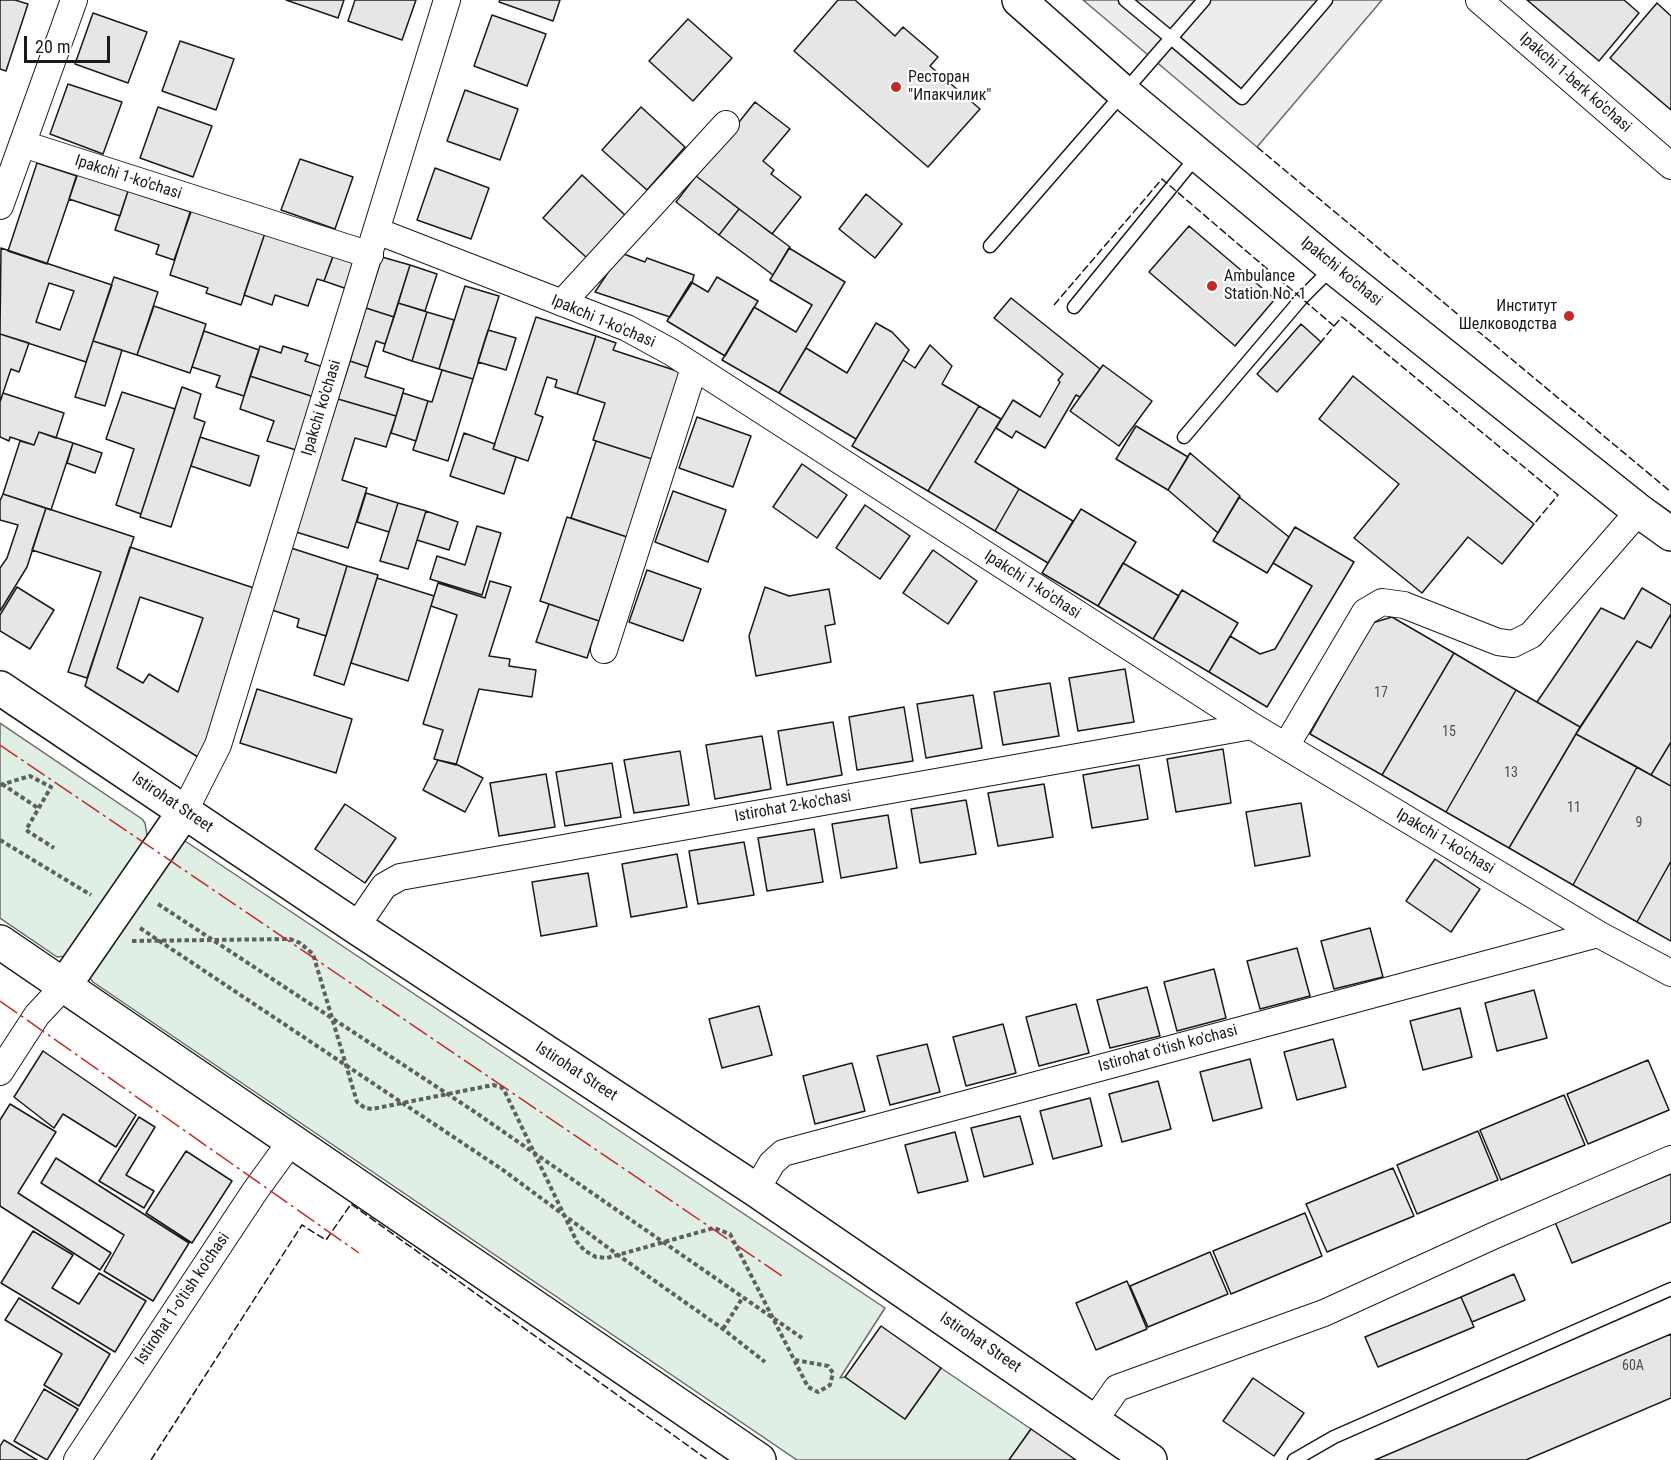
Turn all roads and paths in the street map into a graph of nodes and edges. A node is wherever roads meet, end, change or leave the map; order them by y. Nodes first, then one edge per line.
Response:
1 (74, 0) edge
2 (447, 0) edge
3 (1019, 0) edge
4 (1125, 0) edge
5 (1204, 0) edge
6 (1326, 0) edge
7 (1479, 0) edge
8 (1171, 38) junction
9 (1124, 93) junction
10 (726, 124) dead end
11 (23, 144) junction
12 (1198, 155) junction
13 (1671, 166) edge
14 (0, 206) edge
15 (373, 243) junction
16 (990, 246) dead end
17 (1334, 267) junction
18 (562, 303) junction
19 (1074, 307) dead end
20 (694, 368) junction
21 (1184, 437) dead end
22 (1639, 511) junction
23 (1671, 534) edge
24 (604, 650) dead end
25 (0, 688) edge
26 (1252, 726) junction
27 (1286, 746) junction
28 (1, 784) edge
29 (38, 808) junction
30 (184, 812) junction
31 (0, 840) edge
32 (54, 848) dead end
33 (116, 913) junction
34 (356, 927) junction
35 (1598, 934) junction
36 (215, 940) junction
37 (159, 941) junction
38 (0, 942) edge
39 (1671, 973) edge
40 (64, 986) junction
41 (332, 1017) junction
42 (345, 1065) junction
43 (0, 1072) edge
44 (447, 1094) junction
45 (402, 1102) junction
46 (292, 1140) junction
47 (535, 1154) junction
48 (1671, 1159) edge
49 (756, 1190) junction
50 (565, 1216) junction
51 (663, 1242) junction
52 (618, 1255) junction
53 (1671, 1288) edge
54 (743, 1297) junction
55 (774, 1318) junction
56 (723, 1329) junction
57 (802, 1338) dead end
58 (795, 1360) junction
59 (765, 1362) dead end
60 (1094, 1421) junction
61 (76, 1460) edge
62 (759, 1460) edge
63 (1150, 1460) edge
64 (1294, 1460) edge

1 - 11 street
2 - 15 street, Ipakchi ko'chasi
3 - 9 main road, Ipakchi ko'chasi
4 - 8 lane
5 - 8 lane
6 - 8 lane
7 - 13 street, Ipakchi 1-berk ko'chasi
8 - 9 lane
9 - 12 main road, Ipakchi ko'chasi
9 - 16 lane
10 - 18 street
11 - 14 street
11 - 15 street, Ipakchi 1-ko'chasi
12 - 17 main road, Ipakchi ko'chasi
12 - 19 lane
15 - 18 street, Ipakchi 1-ko'chasi
15 - 30 street, Ipakchi ko'chasi
17 - 21 lane
17 - 22 main road, Ipakchi ko'chasi
18 - 20 street, Ipakchi 1-ko'chasi
20 - 24 street
20 - 26 street, Ipakchi 1-ko'chasi
22 - 23 main road, Ipakchi ko'chasi
22 - 27 street
25 - 30 main road, Istirohat Street
26 - 27 street, Ipakchi 1-ko'chasi
26 - 34 street, Istirohat 2-ko'chasi
27 - 35 street, Ipakchi 1-ko'chasi
28 - 29 path
28 - 29 path
29 - 32 path
30 - 33 main road
30 - 34 main road, Istirohat Street
31 - 33 path
33 - 36 path
33 - 37 path
33 - 37 path
33 - 40 main road
34 - 49 main road, Istirohat Street
35 - 39 street, Ipakchi 1-ko'chasi
35 - 49 street, Istirohat o'tish ko'chasi
36 - 37 path
36 - 41 path
36 - 41 path
37 - 42 path
38 - 40 main road
40 - 43 street
40 - 46 main road
41 - 42 path
41 - 44 path
42 - 45 path
42 - 45 path
44 - 45 path
44 - 47 path
44 - 47 path
45 - 50 path
46 - 61 street, Istirohat 1-o'tish ko'chasi
46 - 62 main road
47 - 50 path
47 - 51 path
48 - 60 street
49 - 60 main road, Istirohat Street
50 - 52 path
50 - 52 path
51 - 52 path
51 - 54 path
51 - 55 path
52 - 56 path
53 - 64 lane
54 - 55 path
54 - 56 path
55 - 57 path
55 - 58 path
56 - 59 path
58 - 58 path
60 - 63 main road, Istirohat Street

